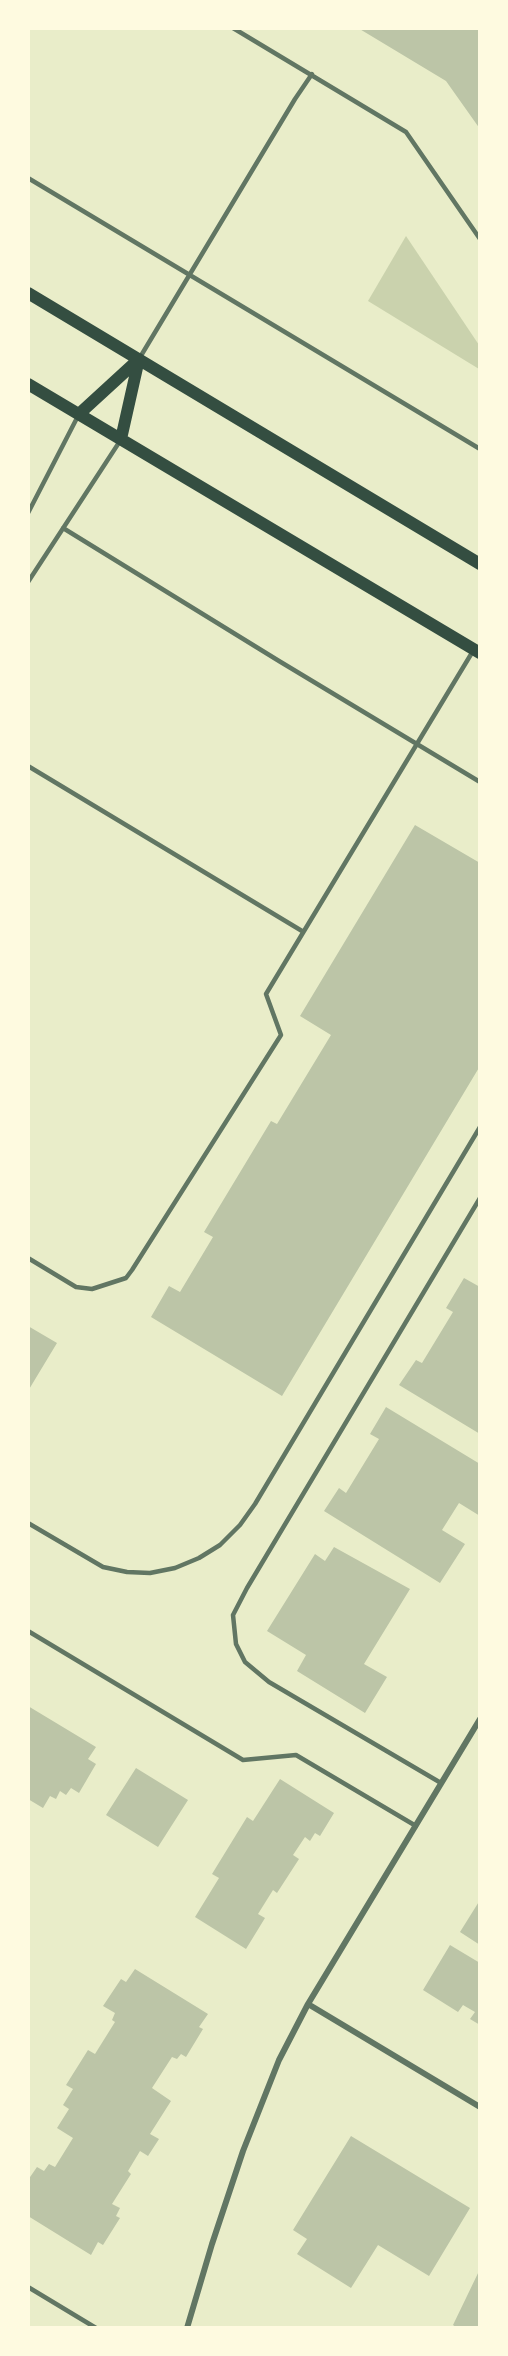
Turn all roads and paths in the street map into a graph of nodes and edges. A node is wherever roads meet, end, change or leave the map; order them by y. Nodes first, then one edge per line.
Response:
1 (233, 28) edge
2 (312, 74) junction
3 (28, 178) edge
4 (480, 239) edge
5 (189, 276) junction
6 (28, 293) edge
7 (139, 359) junction
8 (28, 384) edge
9 (79, 414) junction
10 (122, 439) junction
11 (480, 449) edge
12 (28, 513) edge
13 (63, 528) junction
14 (480, 564) edge
15 (28, 582) edge
16 (477, 651) edge
17 (417, 744) junction
18 (28, 766) edge
19 (480, 782) edge
20 (302, 931) junction
21 (480, 1127) edge
22 (480, 1198) edge
23 (28, 1258) edge
24 (28, 1523) edge
25 (28, 1631) edge
26 (480, 1719) edge
27 (441, 1783) junction
28 (416, 1826) junction
29 (308, 2004) junction
30 (480, 2107) edge
31 (28, 2288) edge
32 (96, 2328) edge
33 (187, 2328) edge

1 - 2 lane
2 - 4 lane
2 - 5 lane
3 - 5 lane
5 - 7 lane
5 - 11 lane
6 - 7 main road
7 - 9 main road
7 - 10 main road
7 - 14 main road
8 - 9 main road
9 - 10 main road
9 - 12 lane
10 - 13 lane
10 - 16 main road
13 - 15 lane
13 - 17 lane
16 - 17 lane
17 - 19 lane
17 - 20 lane
18 - 20 lane
20 - 23 lane
21 - 24 lane
22 - 27 lane
25 - 28 lane
26 - 27 street
27 - 28 street
28 - 29 street
29 - 30 street
29 - 33 street
31 - 32 lane

